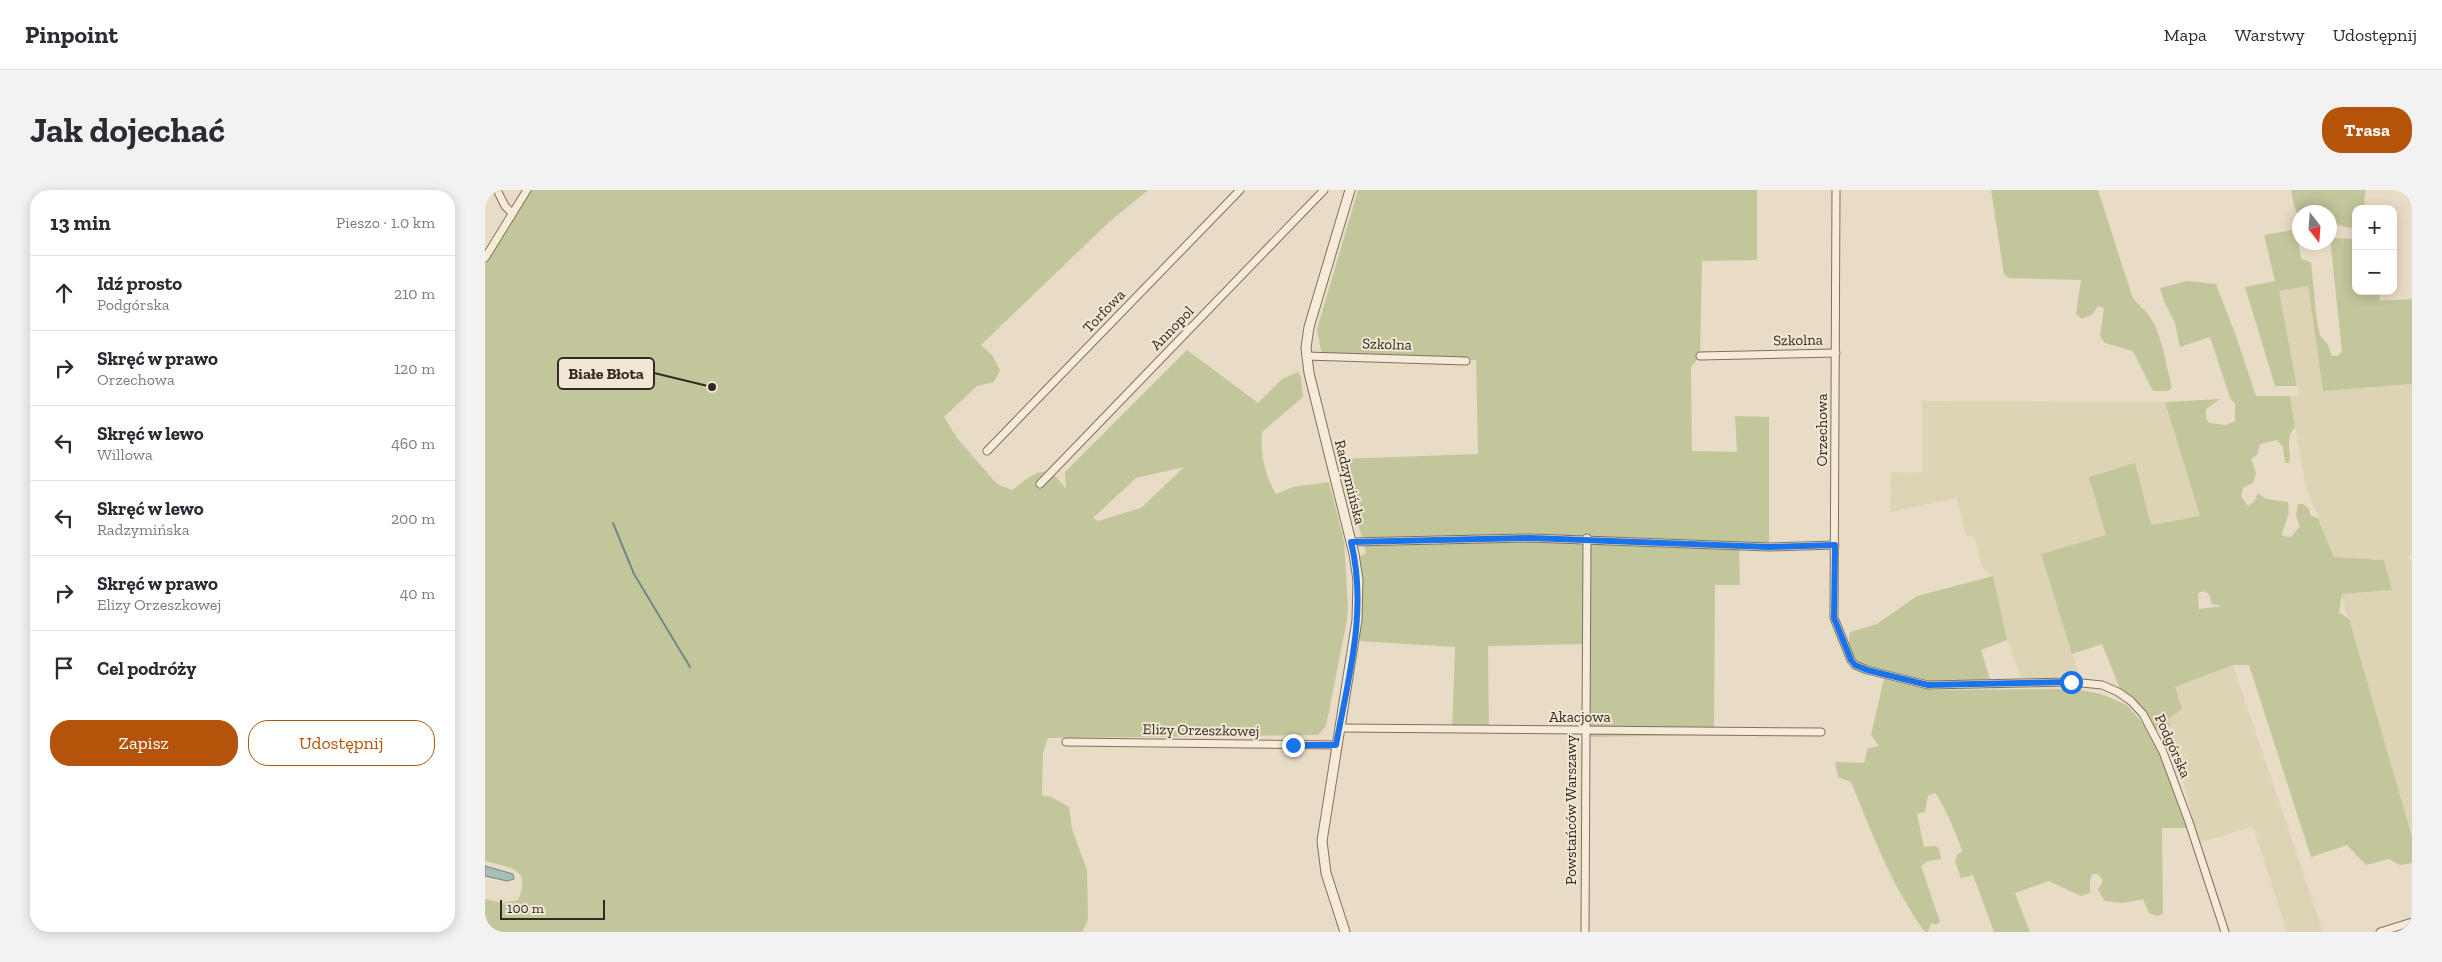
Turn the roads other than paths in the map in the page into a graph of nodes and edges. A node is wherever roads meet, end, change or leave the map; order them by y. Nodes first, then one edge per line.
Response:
1 (497, 190) edge
2 (527, 190) edge
3 (1240, 190) edge
4 (1325, 190) edge
5 (1350, 190) edge
6 (1837, 190) edge
7 (2408, 190) edge
8 (2412, 193) edge
9 (513, 213) junction
10 (485, 258) edge
11 (1836, 353) junction
12 (1306, 356) junction
13 (1700, 356) dead end
14 (1466, 361) dead end
15 (987, 451) dead end
16 (1040, 484) dead end
17 (1587, 538) junction
18 (1351, 542) junction
19 (1835, 545) junction
20 (1855, 665) joint
21 (1339, 728) junction
22 (1586, 730) junction
23 (1821, 732) dead end
24 (1066, 742) dead end
25 (1336, 745) junction
26 (2412, 922) edge
27 (1345, 932) edge
28 (1585, 932) edge
29 (2225, 932) edge
30 (2380, 932) edge

1 - 9 street
2 - 9 street
3 - 15 street, Torfowa
4 - 16 street, Annopol
5 - 12 street, Radzymińska
6 - 11 street, Orzechowa
7 - 8 street
9 - 10 street
11 - 13 street, Szkolna
11 - 19 street, Orzechowa
12 - 14 street, Szkolna
12 - 18 street, Radzymińska
17 - 18 street
17 - 19 street
17 - 22 street, Powstańców Warszawy
18 - 21 street, Radzymińska
19 - 20 street, Orzechowa
20 - 29 street, Podgórska
21 - 22 street, Akacjowa
21 - 25 street, Radzymińska
22 - 23 street, Akacjowa
22 - 28 street, Powstańców Warszawy
24 - 25 street, Elizy Orzeszkowej
25 - 27 street, Radzymińska
26 - 30 street

